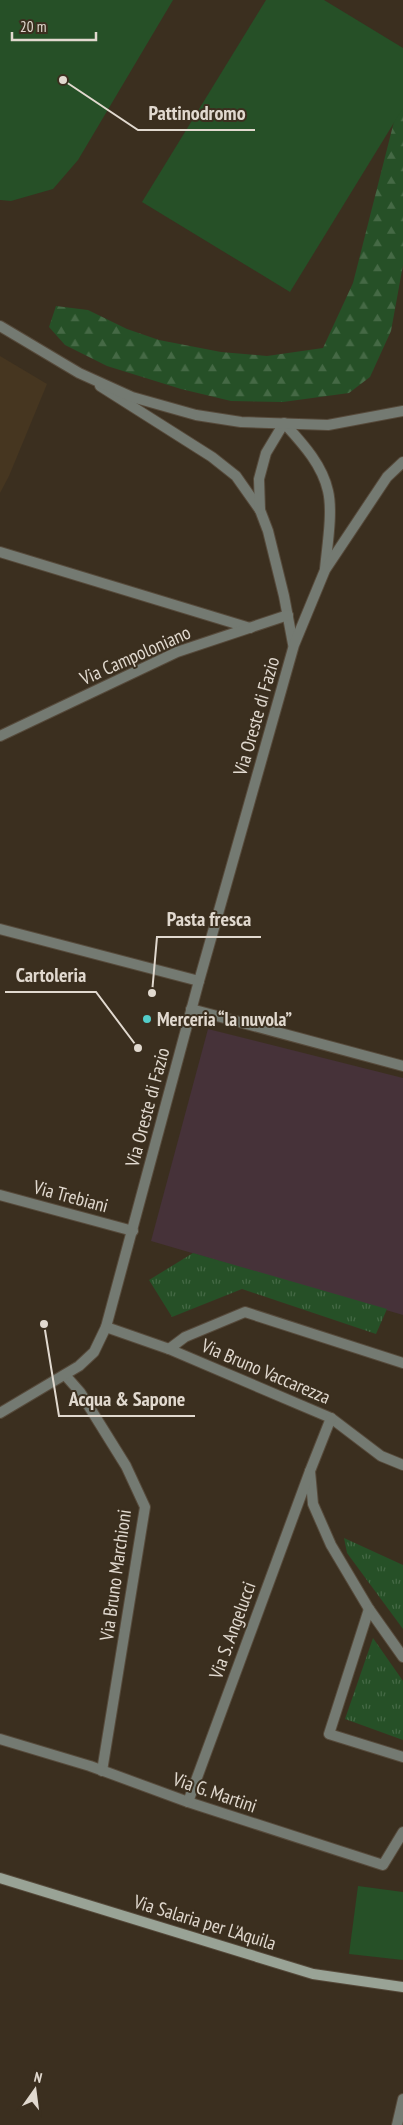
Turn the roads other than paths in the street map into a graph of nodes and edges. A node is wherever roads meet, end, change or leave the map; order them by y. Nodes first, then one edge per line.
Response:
1 (0, 326) edge
2 (79, 372) junction
3 (403, 411) edge
4 (284, 423) junction
5 (403, 462) edge
6 (260, 510) junction
7 (0, 552) edge
8 (325, 570) junction
9 (288, 615) junction
10 (250, 628) junction
11 (294, 645) junction
12 (0, 736) edge
13 (0, 929) edge
14 (199, 981) junction
15 (191, 1009) junction
16 (403, 1066) edge
17 (0, 1195) edge
18 (133, 1231) junction
19 (106, 1327) junction
20 (169, 1349) junction
21 (403, 1363) edge
22 (65, 1375) junction
23 (0, 1412) edge
24 (331, 1418) junction
25 (403, 1464) edge
26 (310, 1472) junction
27 (370, 1609) junction
28 (403, 1657) edge
29 (0, 1739) edge
30 (403, 1757) edge
31 (102, 1771) junction
32 (188, 1802) junction
33 (403, 1832) edge
34 (0, 1878) edge
35 (403, 1987) edge
36 (403, 2099) edge
37 (397, 2125) edge

1 - 2 street
2 - 4 street
2 - 6 street
3 - 4 street
4 - 6 street
4 - 8 street
5 - 8 street
6 - 9 street
7 - 10 street
8 - 11 street, Via Oreste di Fazio
9 - 10 street, Via Campoloniano
9 - 11 street
10 - 12 street, Via Campoloniano
11 - 14 street, Via Oreste di Fazio
13 - 14 street
14 - 15 street, Via Oreste di Fazio
15 - 16 street
15 - 18 street, Via Oreste di Fazio
17 - 18 street, Via Trebiani
18 - 19 street, Via Oreste di Fazio
19 - 20 street, Via Bruno Vaccarezza
19 - 22 street, Via Oreste di Fazio
20 - 21 street
20 - 24 street, Via Bruno Vaccarezza
22 - 23 street, Via Oreste di Fazio
22 - 31 street, Via Bruno Marchioni
24 - 25 street, Via Bruno Vaccarezza
24 - 26 street, Via S. Angelucci
26 - 27 street
26 - 32 street, Via S. Angelucci
27 - 28 street
27 - 30 street
29 - 31 street, Via G. Martini
31 - 32 street, Via G. Martini
32 - 33 street, Via G. Martini
34 - 35 main road, Via Salaria per L'Aquila
36 - 37 street

